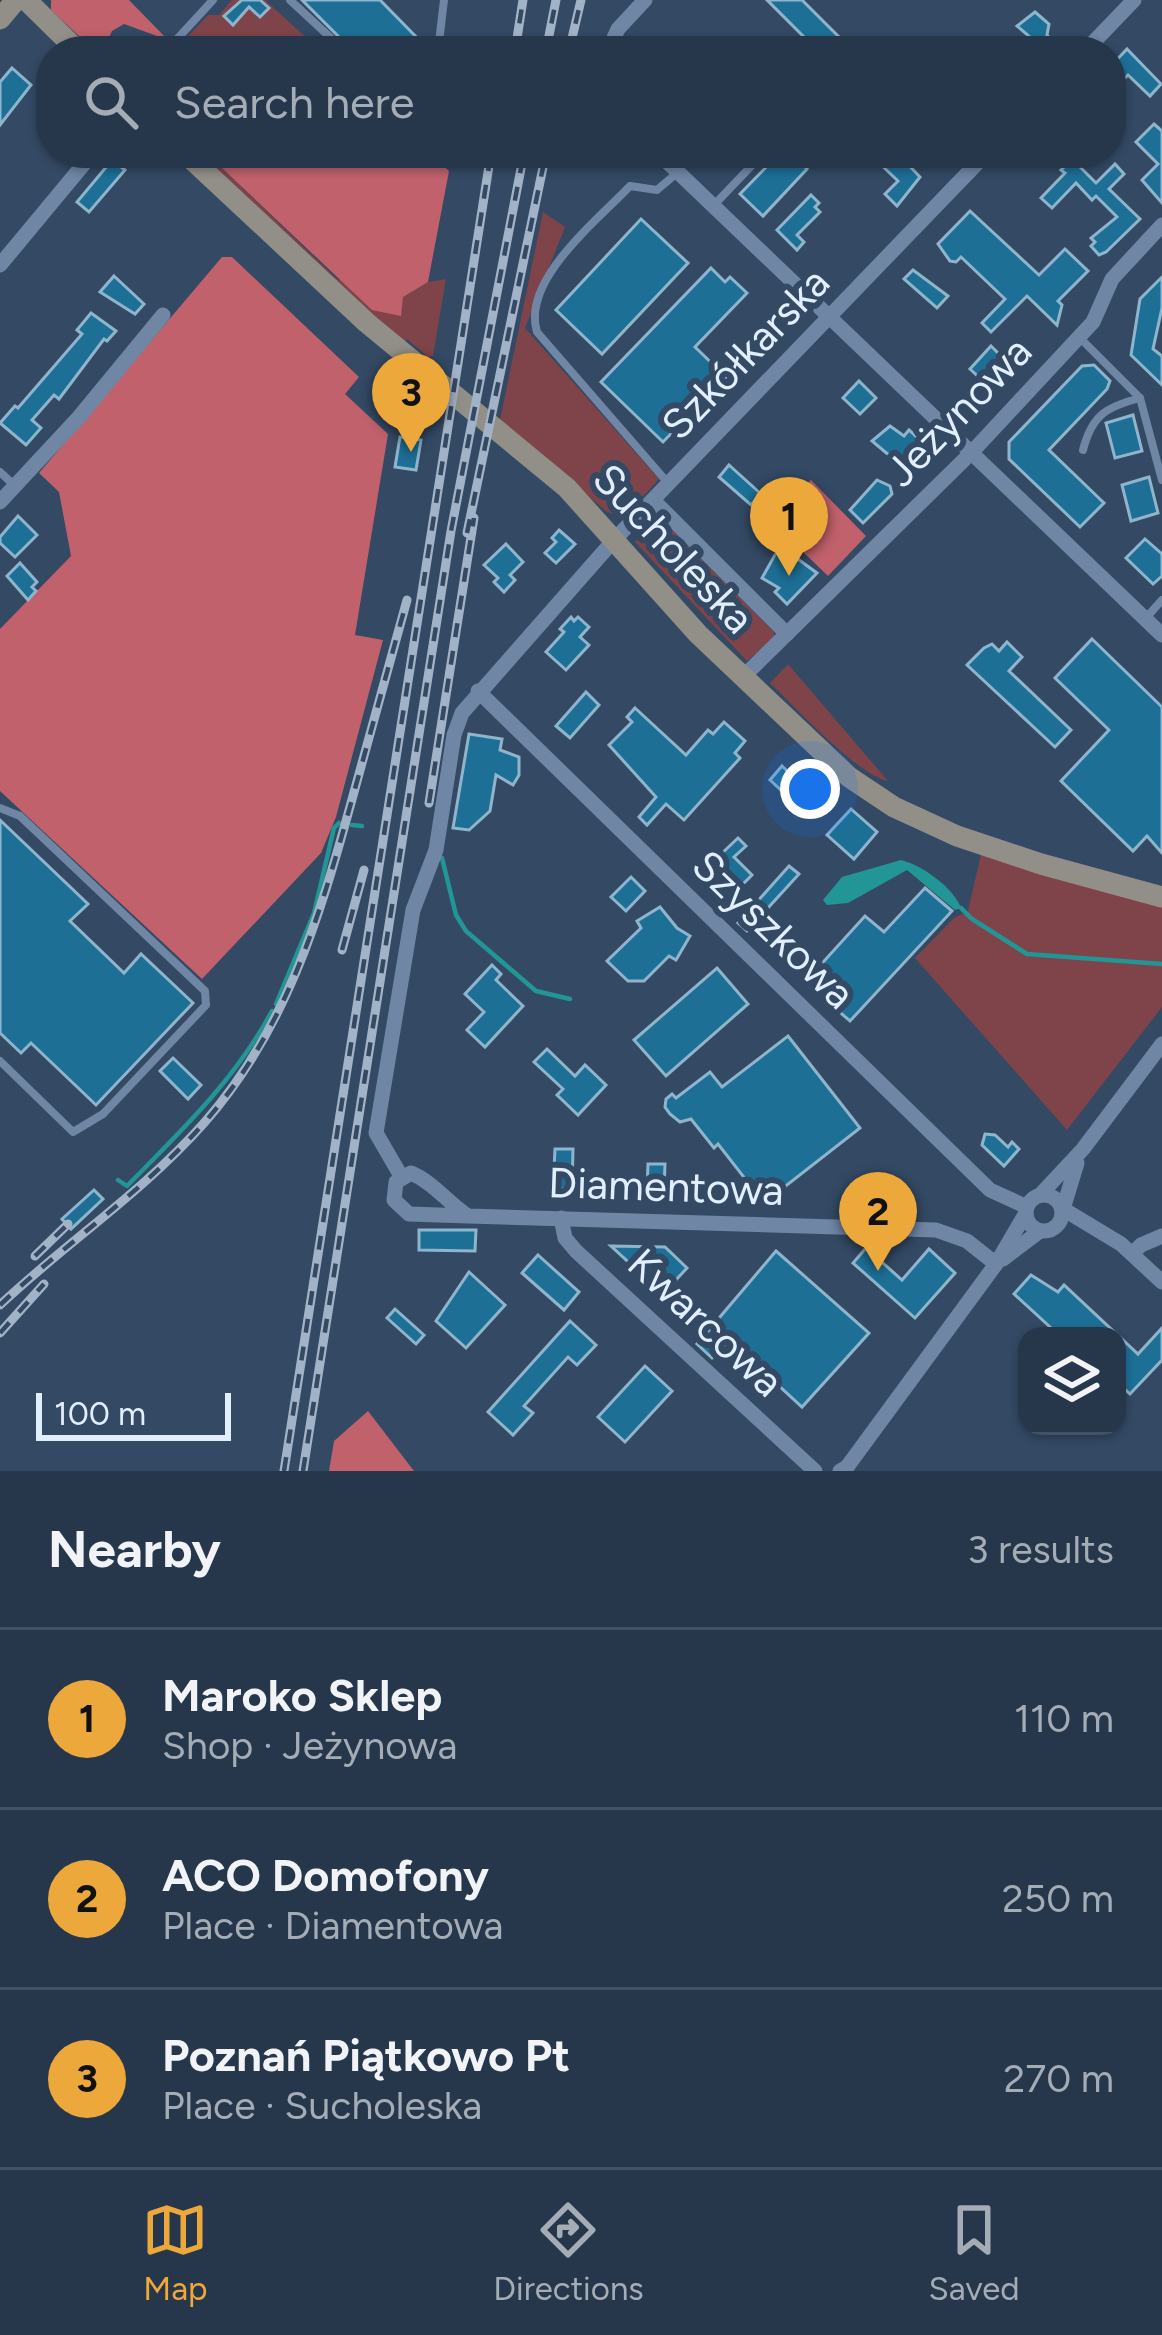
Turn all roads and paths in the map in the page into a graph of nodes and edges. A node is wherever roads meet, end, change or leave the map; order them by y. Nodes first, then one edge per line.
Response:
1 (16, 0) edge
2 (26, 0) edge
3 (213, 0) edge
4 (290, 0) edge
5 (444, 0) edge
6 (645, 0) edge
7 (1134, 0) edge
8 (0, 19) edge
9 (63, 36) edge
10 (180, 36) edge
11 (329, 36) edge
12 (440, 36) edge
13 (615, 36) edge
14 (1099, 36) edge
15 (81, 168) edge
16 (201, 168) edge
17 (668, 168) edge
18 (678, 168) edge
19 (749, 168) edge
20 (973, 168) edge
21 (713, 206) junction
22 (1162, 225) edge
23 (0, 265) edge
24 (163, 315) dead end
25 (830, 317) junction
26 (1079, 338) junction
27 (1140, 398) junction
28 (1083, 450) dead end
29 (972, 452) junction
30 (0, 472) edge
31 (1162, 480) edge
32 (669, 484) junction
33 (15, 486) junction
34 (653, 500) junction
35 (0, 502) edge
36 (614, 540) junction
37 (1162, 600) edge
38 (1145, 619) junction
39 (787, 634) junction
40 (1162, 635) edge
41 (743, 677) junction
42 (478, 691) junction
43 (0, 808) edge
44 (1162, 897) edge
45 (1162, 1044) edge
46 (0, 1061) edge
47 (1083, 1149) junction
48 (401, 1176) junction
49 (1031, 1205) junction
50 (1063, 1209) junction
51 (469, 1216) junction
52 (561, 1218) junction
53 (1046, 1230) junction
54 (1108, 1236) junction
55 (1162, 1236) edge
56 (1132, 1254) junction
57 (996, 1264) junction
58 (1162, 1282) edge
59 (815, 1471) edge
60 (840, 1471) edge

1 - 8 street
2 - 9 street
3 - 10 lane
4 - 11 lane
5 - 12 lane
6 - 13 street
7 - 14 street
15 - 23 street
16 - 36 street, Sucholeska
17 - 32 lane
18 - 21 street
19 - 21 lane
20 - 25 street, Szkółkarska
21 - 25 street
22 - 26 street, Jeżynowa
24 - 33 street
25 - 29 street
25 - 32 street, Szkółkarska
26 - 27 lane
26 - 29 street, Jeżynowa
27 - 28 lane
27 - 31 lane
29 - 38 street
29 - 39 street, Jeżynowa
30 - 33 lane
32 - 34 street, Szkółkarska
33 - 35 street
34 - 36 street, Szkółkarska
34 - 39 street
36 - 41 street, Sucholeska
36 - 42 street, Szkółkarska
37 - 38 lane
38 - 40 street
39 - 41 street, Jeżynowa
41 - 44 street, Sucholeska
42 - 48 street, Szkółkarska
42 - 49 street, Szyszkowa
43 - 46 lane
45 - 47 street
47 - 49 street
47 - 50 street
48 - 51 street
48 - 51 street, Diamentowa
49 - 50 street
49 - 53 street
49 - 57 street
50 - 53 street
50 - 54 street
51 - 52 street, Diamentowa
52 - 57 street, Diamentowa
52 - 59 street, Kwarcowa
53 - 54 street
53 - 57 street
54 - 56 street
55 - 56 street
56 - 58 street
57 - 60 street

